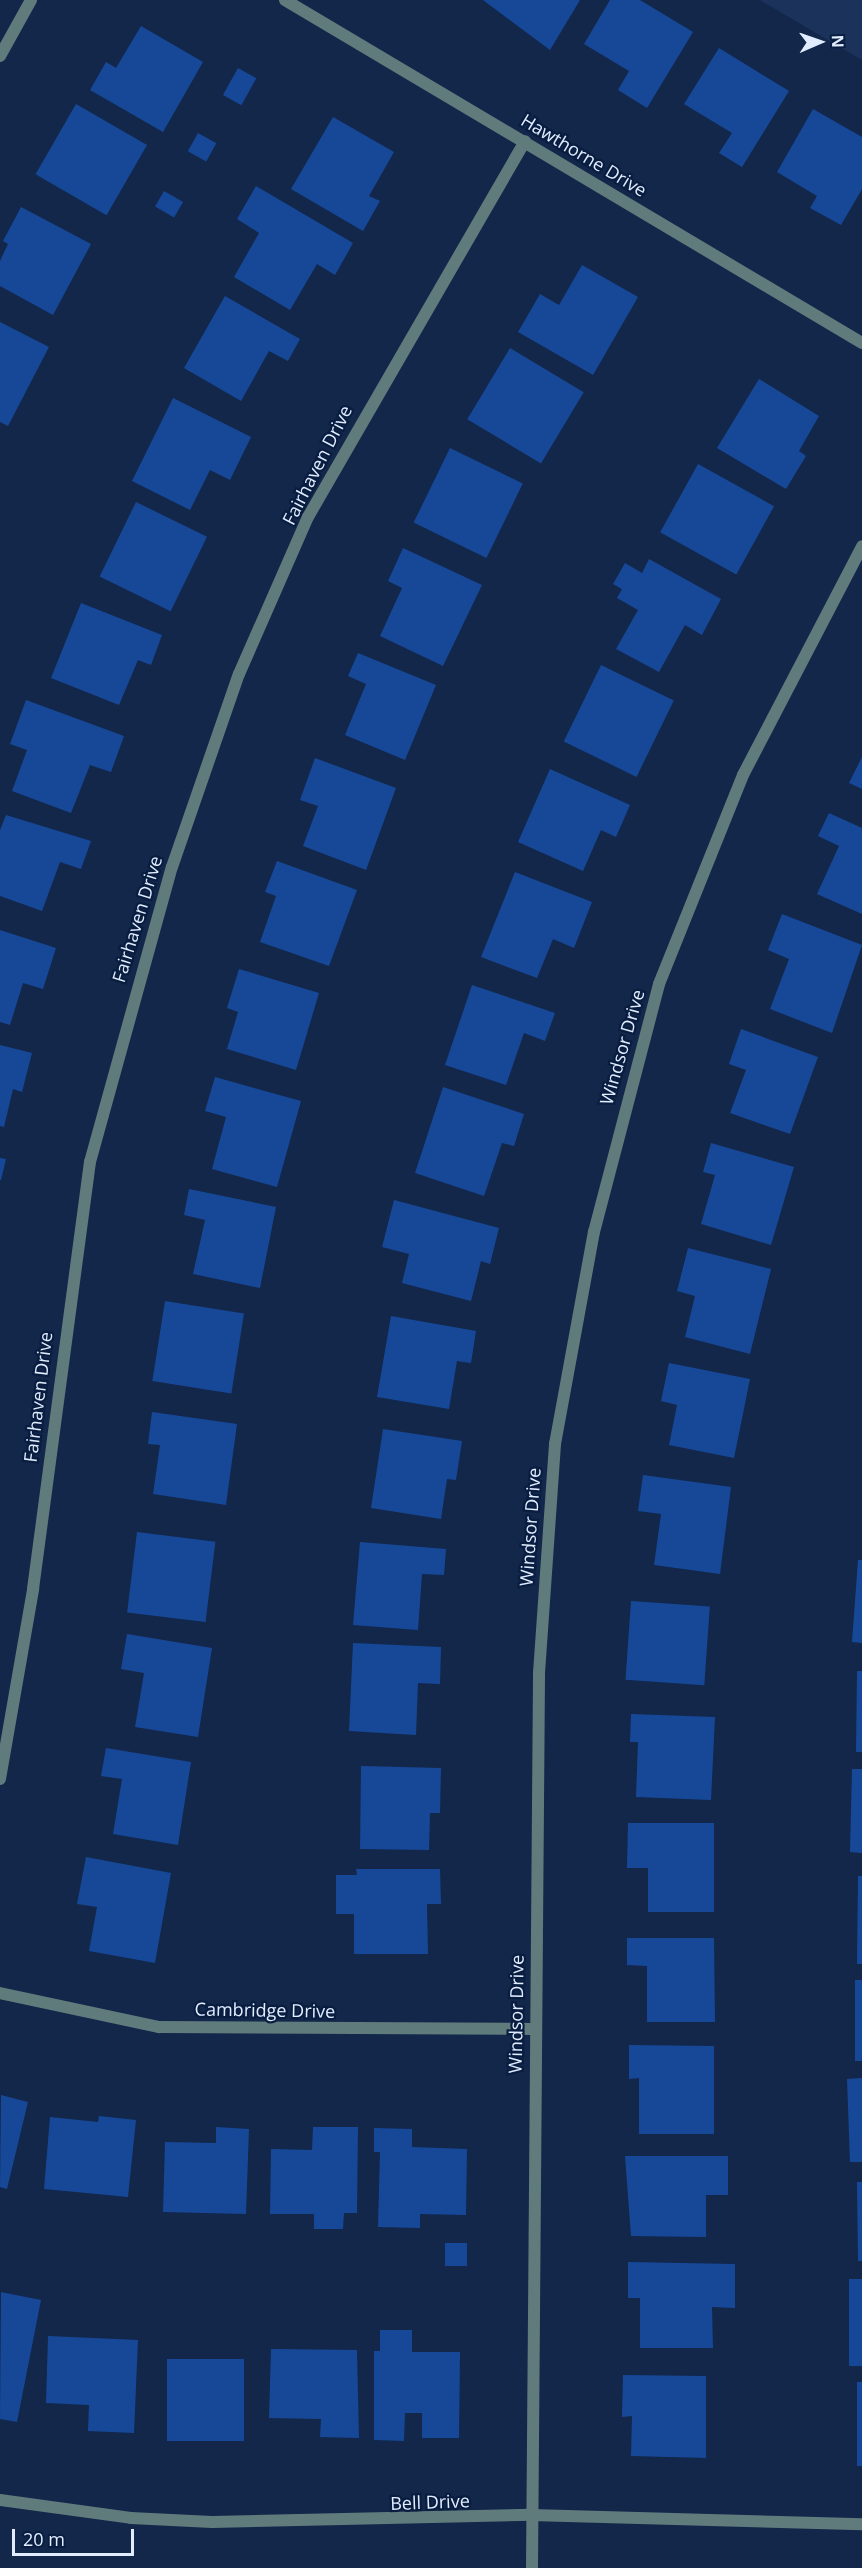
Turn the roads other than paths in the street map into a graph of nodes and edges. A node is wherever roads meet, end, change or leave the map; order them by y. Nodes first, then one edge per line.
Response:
1 (31, 0) edge
2 (285, 0) edge
3 (0, 56) edge
4 (525, 141) junction
5 (862, 343) edge
6 (862, 546) edge
7 (0, 1779) edge
8 (0, 1993) edge
9 (533, 2030) junction
10 (0, 2500) edge
11 (531, 2515) junction
12 (862, 2523) edge
13 (532, 2568) edge

1 - 3 street
2 - 4 street, Hawthorne Drive
4 - 5 street, Hawthorne Drive
4 - 7 street, Fairhaven Drive
6 - 9 street, Windsor Drive
8 - 9 street, Cambridge Drive
9 - 11 street, Windsor Drive
10 - 11 street, Bell Drive
11 - 12 street, Bell Drive
11 - 13 street, Windsor Drive

